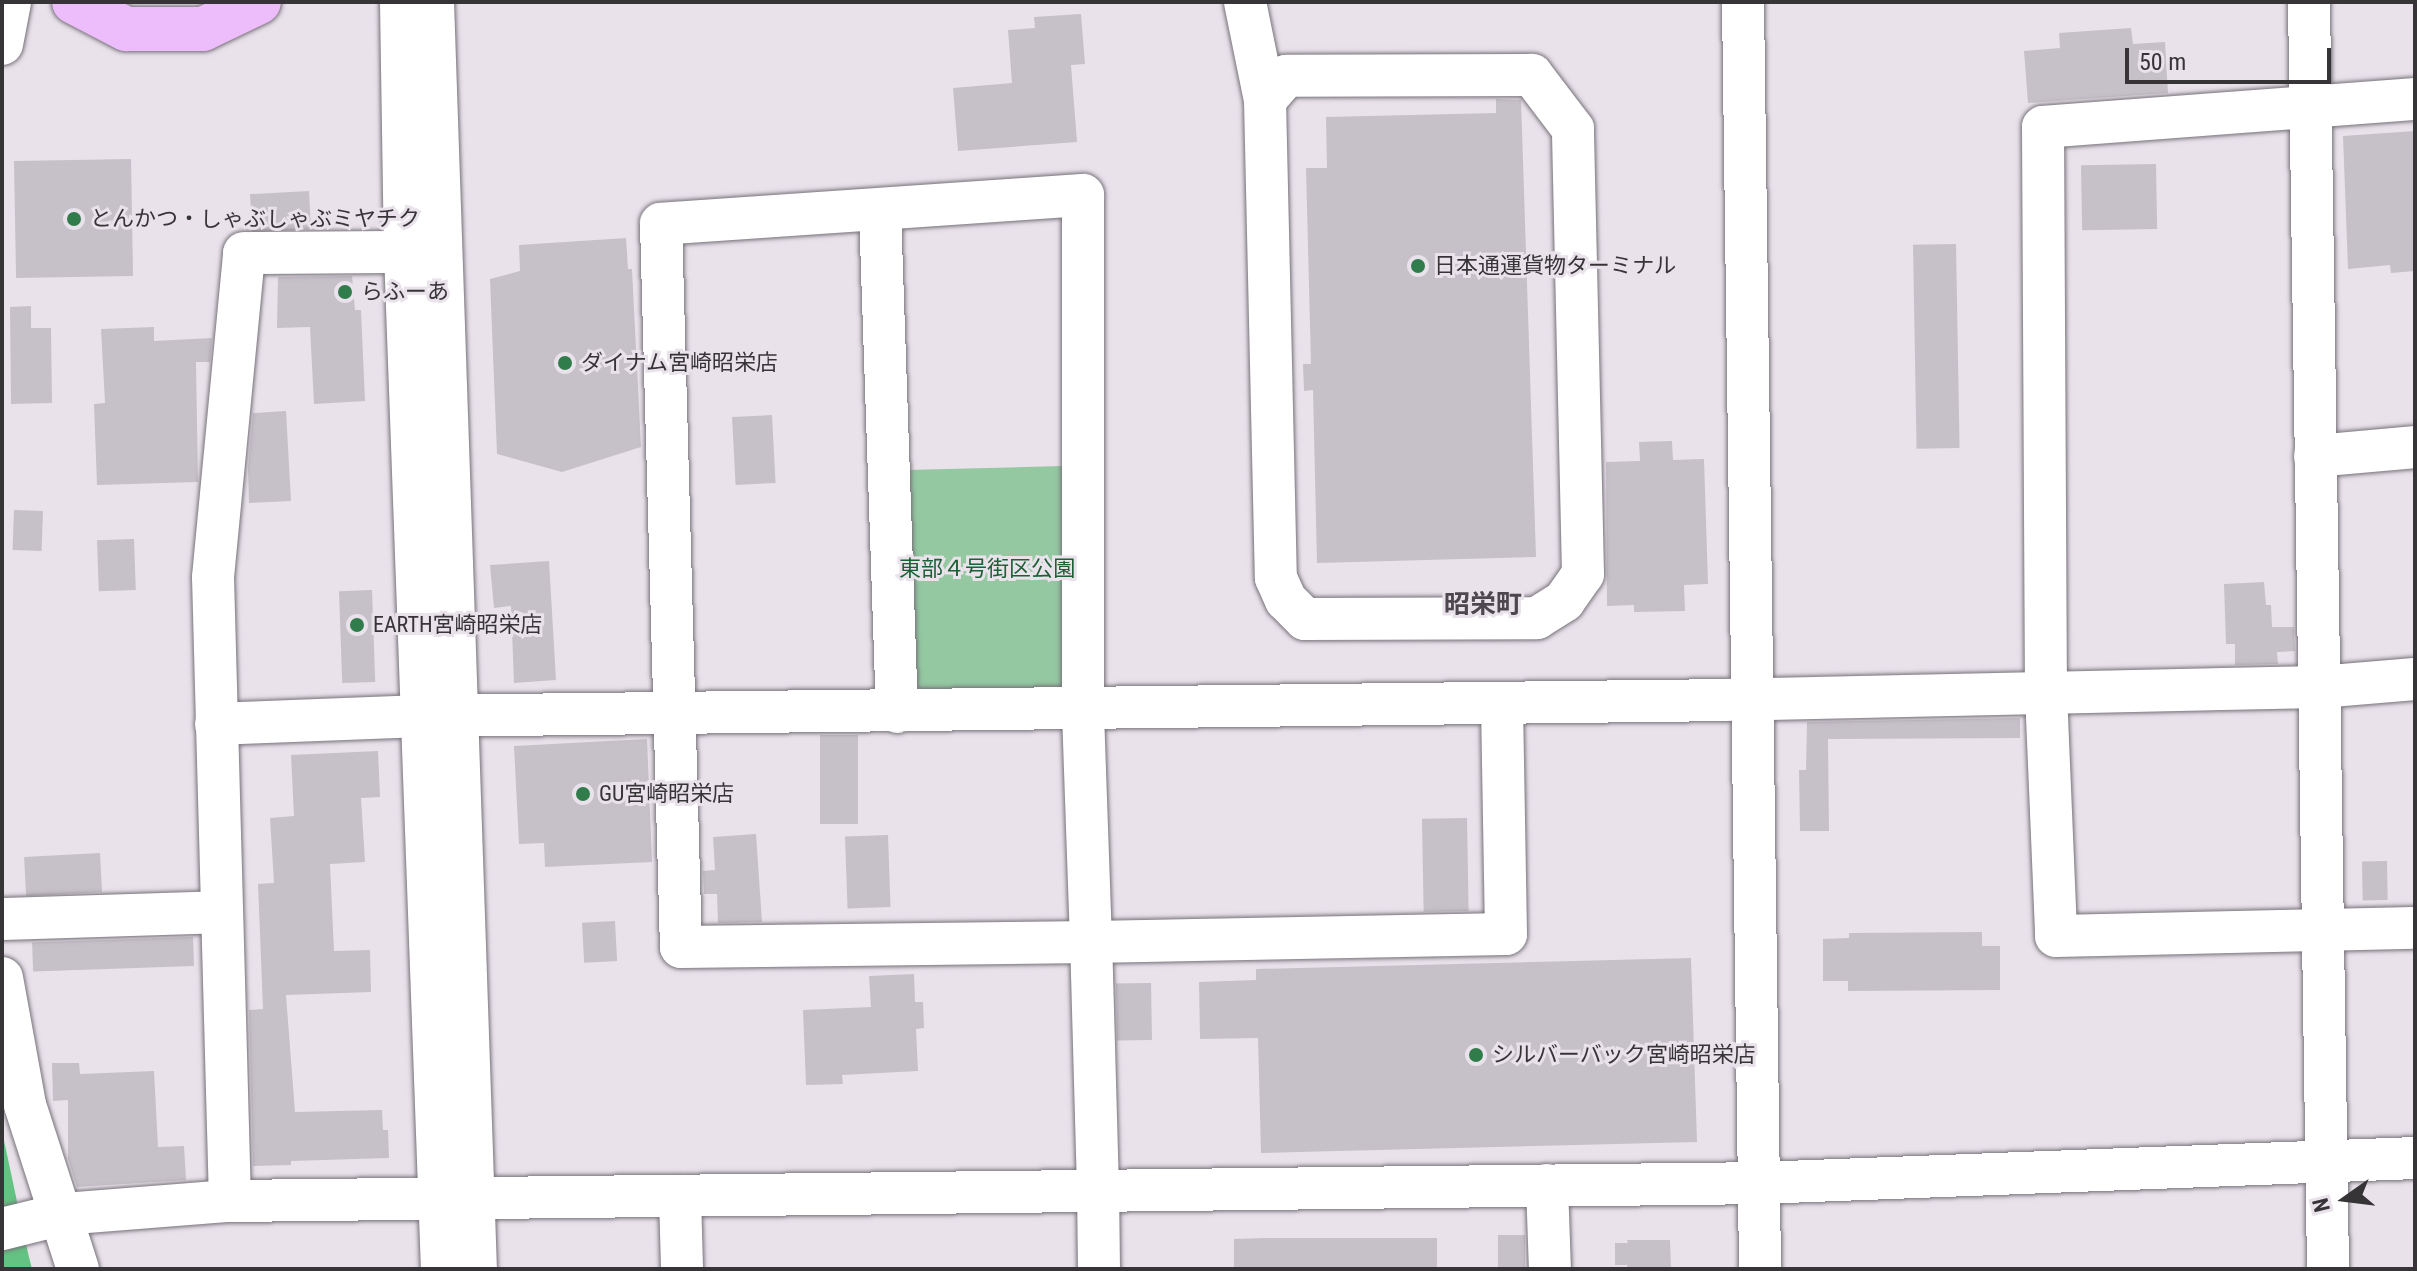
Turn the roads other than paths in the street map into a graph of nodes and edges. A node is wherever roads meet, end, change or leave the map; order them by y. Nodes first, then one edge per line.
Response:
1 (10, 2) edge
2 (74, 2) edge
3 (259, 2) edge
4 (401, 2) edge
5 (433, 2) edge
6 (1245, 2) edge
7 (1743, 2) edge
8 (2309, 2) edge
9 (2, 44) edge
10 (2415, 99) edge
11 (1265, 100) junction
12 (2310, 107) junction
13 (880, 211) junction
14 (405, 252) junction
15 (2415, 447) edge
16 (2315, 456) junction
17 (2415, 679) edge
18 (2319, 687) junction
19 (2046, 693) junction
20 (1753, 698) junction
21 (1502, 703) junction
22 (1083, 710) junction
23 (897, 712) junction
24 (675, 714) junction
25 (439, 716) junction
26 (216, 724) junction
27 (221, 912) junction
28 (2, 919) edge
29 (2415, 928) edge
30 (2322, 931) junction
31 (1091, 942) junction
32 (2, 978) edge
33 (2415, 1158) edge
34 (2326, 1161) junction
35 (1759, 1183) junction
36 (1547, 1185) junction
37 (1098, 1189) junction
38 (680, 1196) junction
39 (230, 1201) junction
40 (457, 1201) junction
41 (32, 1222) edge
42 (78, 1269) edge
43 (442, 1269) edge
44 (476, 1269) edge
45 (682, 1269) edge
46 (1099, 1269) edge
47 (1550, 1269) edge
48 (1760, 1269) edge
49 (2328, 1269) edge

1 - 9 street
2 - 3 main road
4 - 14 street
5 - 25 street
6 - 11 street
7 - 20 street
8 - 12 street
10 - 12 street
11 - 11 street
12 - 16 street
12 - 19 street
13 - 22 street
13 - 23 street
13 - 24 street
14 - 25 street
14 - 26 street
15 - 16 street
16 - 18 street
17 - 18 street
18 - 19 street
18 - 30 street
19 - 20 street
19 - 30 street
20 - 21 street
20 - 35 street
21 - 22 street
21 - 31 street
22 - 23 street
22 - 31 street
23 - 24 street
24 - 25 street
24 - 31 street
25 - 26 street
25 - 40 street
26 - 27 street
27 - 28 street
27 - 39 street
29 - 30 street
30 - 34 street
31 - 37 street
32 - 41 street
33 - 34 street
34 - 35 street
34 - 49 street
35 - 36 street
35 - 48 street
36 - 37 street
36 - 47 street
37 - 38 street
37 - 46 street
38 - 40 street
38 - 45 street
39 - 40 street
39 - 41 street
40 - 43 street
40 - 44 street
41 - 42 street

